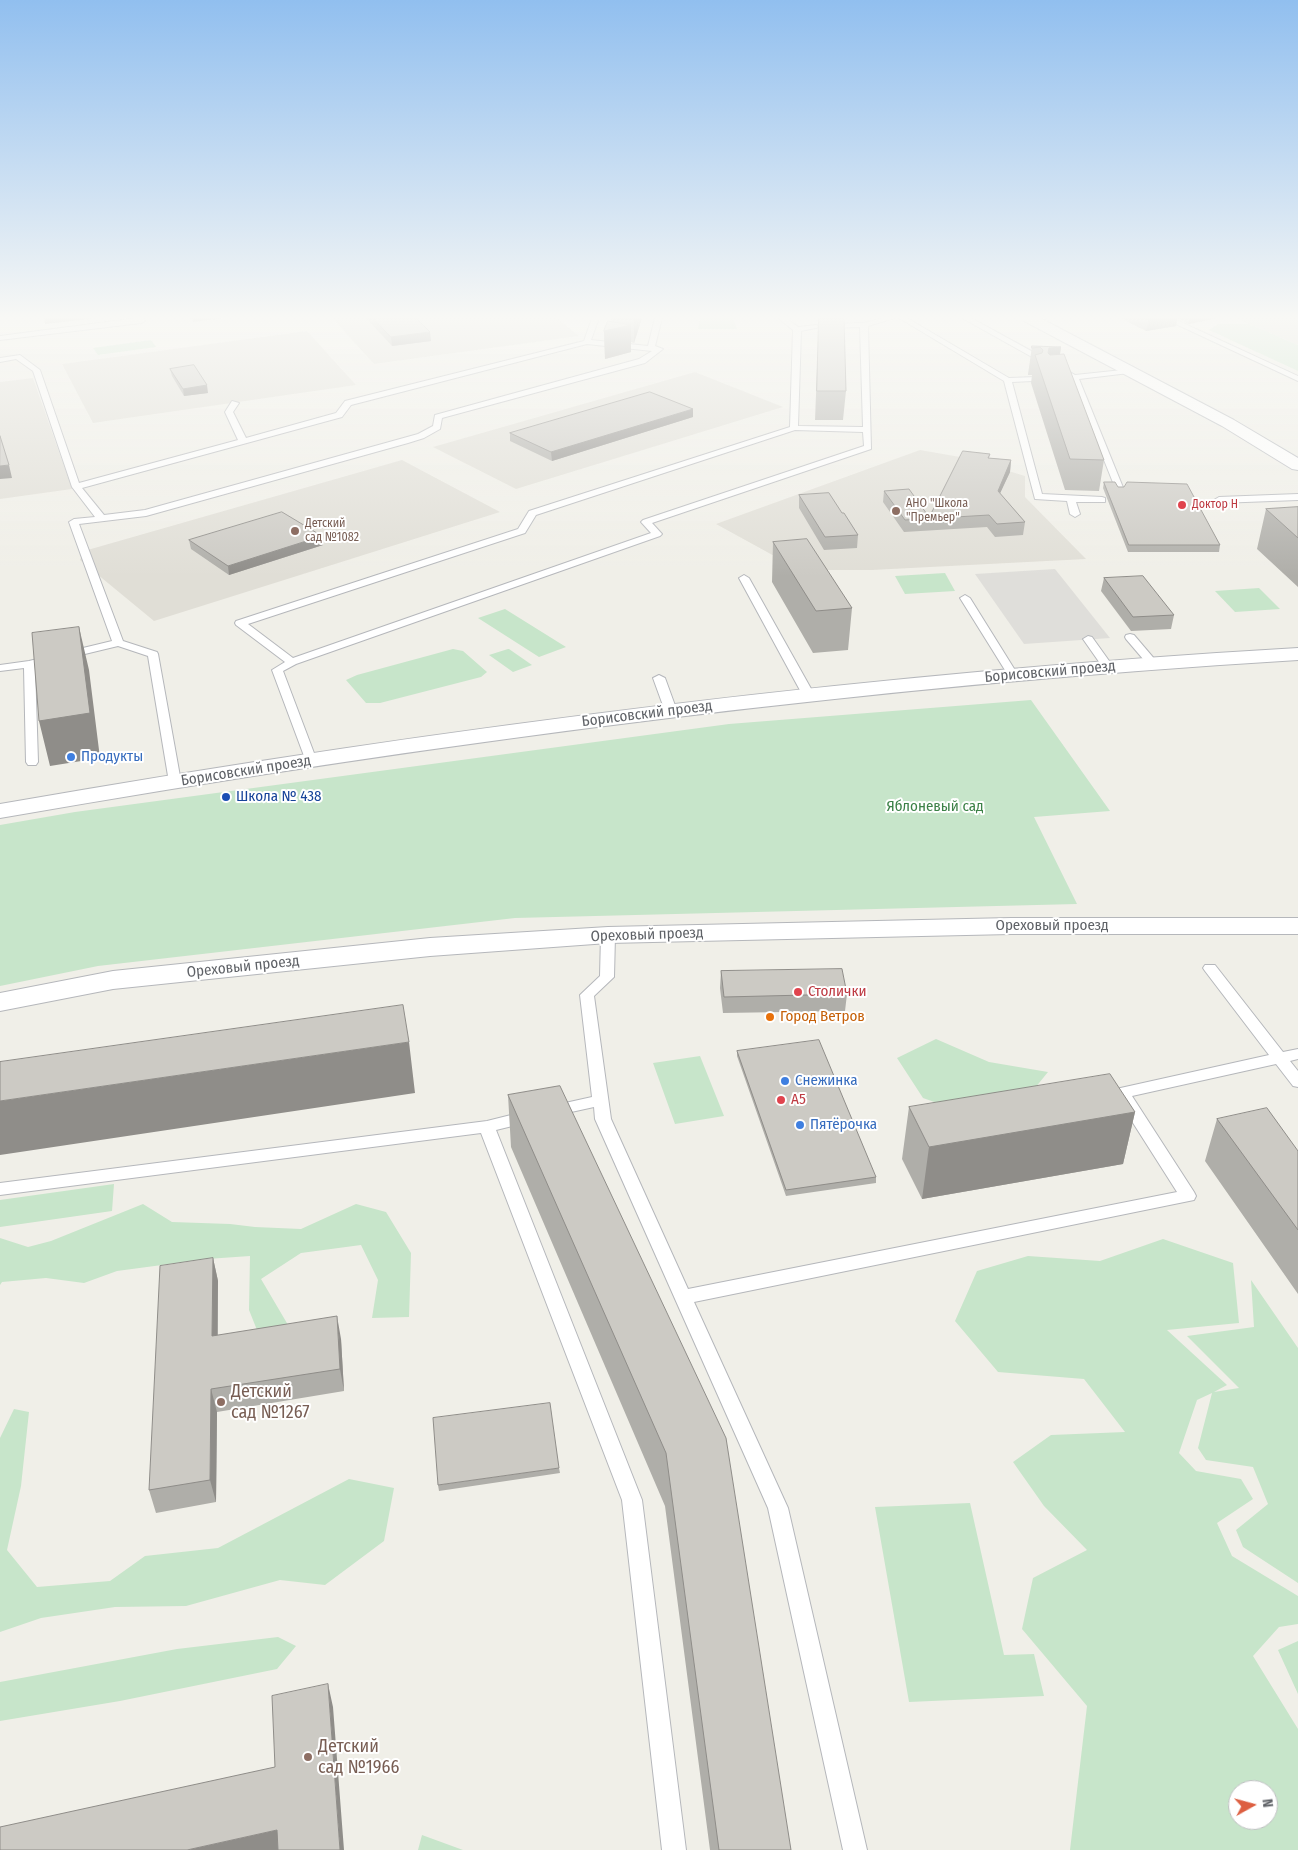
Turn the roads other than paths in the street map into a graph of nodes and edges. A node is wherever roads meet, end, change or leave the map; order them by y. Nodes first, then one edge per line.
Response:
1 (48, 404) edge
2 (234, 404) edge
3 (347, 404) edge
4 (484, 404) edge
5 (795, 404) edge
6 (866, 404) edge
7 (1014, 404) edge
8 (1086, 404) edge
9 (1193, 404) edge
10 (794, 428) junction
11 (867, 430) junction
12 (243, 441) junction
13 (1298, 465) edge
14 (76, 487) junction
15 (1120, 490) edge
16 (1298, 497) edge
17 (1070, 499) junction
18 (1102, 500) edge
19 (1219, 500) dead end
20 (1075, 514) dead end
21 (102, 519) junction
22 (744, 578) dead end
23 (965, 598) dead end
24 (1130, 637) dead end
25 (1088, 640) dead end
26 (118, 643) junction
27 (1298, 654) edge
28 (292, 662) junction
29 (29, 664) junction
30 (1154, 664) junction
31 (1108, 667) junction
32 (0, 668) edge
33 (1013, 675) junction
34 (659, 678) dead end
35 (808, 694) junction
36 (671, 711) junction
37 (311, 761) junction
38 (32, 762) dead end
39 (176, 782) junction
40 (0, 810) edge
41 (1298, 926) edge
42 (608, 935) junction
43 (1210, 968) dead end
44 (0, 1002) edge
45 (1298, 1054) edge
46 (1280, 1058) junction
47 (1298, 1082) edge
48 (601, 1100) junction
49 (487, 1127) junction
50 (0, 1189) edge
51 (683, 1297) junction
52 (674, 1850) edge
53 (855, 1850) edge

1 - 14 lane
2 - 12 lane
3 - 12 lane
4 - 21 lane
5 - 10 lane
6 - 11 lane
7 - 17 lane
8 - 15 lane
9 - 13 street
10 - 11 lane
10 - 28 lane
11 - 28 lane
12 - 14 lane
14 - 21 lane
16 - 19 lane
17 - 18 lane
17 - 20 lane
21 - 26 lane
22 - 35 lane
23 - 33 lane
24 - 30 lane
25 - 31 lane
26 - 29 lane
26 - 39 lane
27 - 30 street, Борисовский проезд
28 - 37 lane
29 - 32 lane
29 - 38 lane
30 - 31 street, Борисовский проезд
31 - 33 street, Борисовский проезд
33 - 35 street, Борисовский проезд
34 - 36 lane
35 - 36 street, Борисовский проезд
36 - 37 street, Борисовский проезд
37 - 39 street, Борисовский проезд
39 - 40 street, Борисовский проезд
41 - 42 street, Ореховый проезд
42 - 44 street, Ореховый проезд
42 - 48 lane
43 - 46 lane
45 - 46 lane
46 - 47 lane
46 - 51 lane
48 - 49 lane
48 - 51 lane
49 - 50 lane
49 - 52 lane
51 - 53 lane

